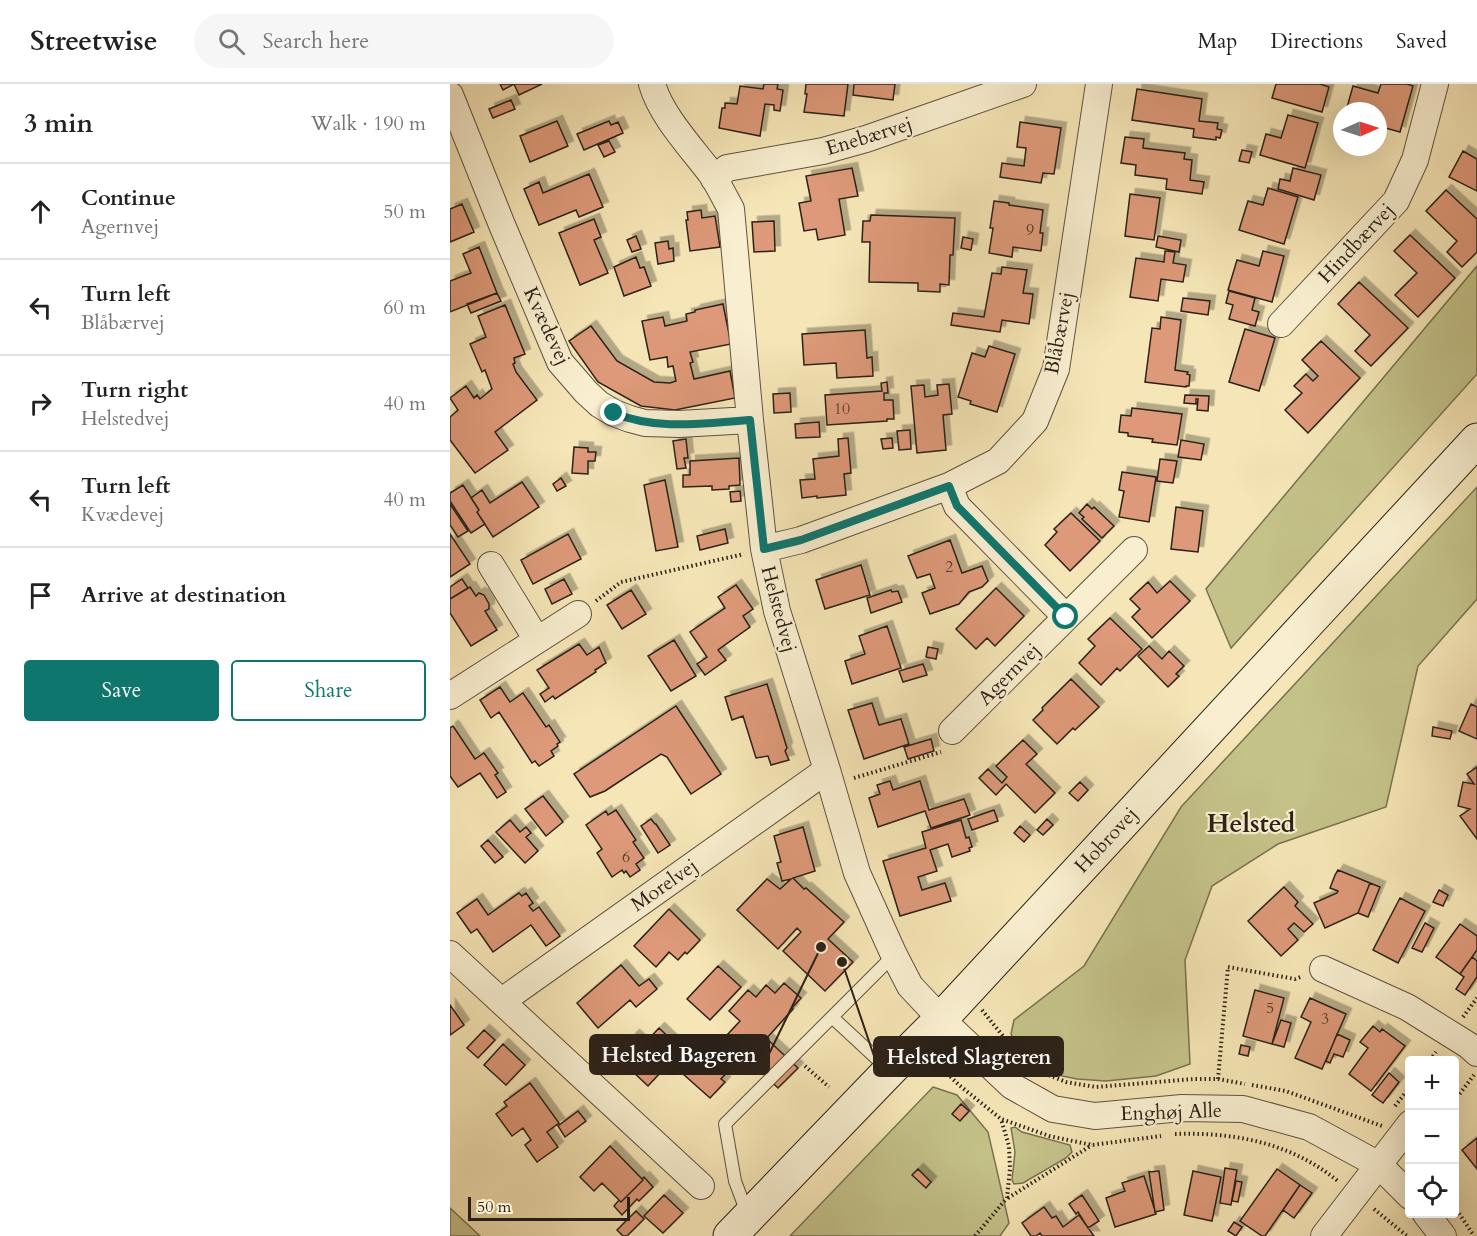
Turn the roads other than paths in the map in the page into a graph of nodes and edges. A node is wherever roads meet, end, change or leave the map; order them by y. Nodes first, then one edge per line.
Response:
1 (652, 84) edge
2 (1023, 84) edge
3 (1099, 84) edge
4 (1435, 84) edge
5 (450, 95) edge
6 (714, 178) junction
7 (1281, 324) dead end
8 (750, 420) junction
9 (1477, 440) edge
10 (949, 486) junction
11 (764, 549) junction
12 (1134, 550) dead end
13 (491, 565) dead end
14 (578, 614) road end
15 (1066, 617) junction
16 (537, 640) junction
17 (450, 696) edge
18 (952, 731) road end
19 (829, 777) junction
20 (450, 954) edge
21 (894, 955) junction
22 (1323, 969) road end
23 (502, 1001) junction
24 (832, 1017) junction
25 (941, 1019) junction
26 (1469, 1049) edge
27 (890, 1070) junction
28 (1404, 1131) edge
29 (1379, 1165) junction
30 (700, 1186) dead end
31 (1405, 1191) edge
32 (1429, 1218) edge
33 (740, 1226) edge
34 (1324, 1236) edge
35 (1443, 1236) edge

1 - 6 street, Helstedvej
2 - 6 street, Enebærvej
3 - 10 street, Blåbærvej
4 - 7 street, Hindbærvej
5 - 8 street, Kvædevej
6 - 8 street, Helstedvej
8 - 11 street, Helstedvej
9 - 25 main road, Hobrovej
10 - 11 street, Blåbærvej
10 - 15 street
11 - 19 street, Helstedvej
12 - 15 street, Agernvej
13 - 16 street
14 - 16 street
15 - 18 street, Agernvej
16 - 17 street
19 - 21 street, Helstedvej
19 - 23 street, Morelvej
20 - 23 street
21 - 24 lane
21 - 25 street, Helstedvej
22 - 26 street
23 - 30 street
24 - 27 lane
24 - 33 lane
25 - 27 main road, Hobrovej
25 - 29 street, Enghøj Alle
27 - 33 main road, Hobrovej
28 - 29 street
29 - 31 street, Enghøj Alle
29 - 34 street
32 - 35 street

